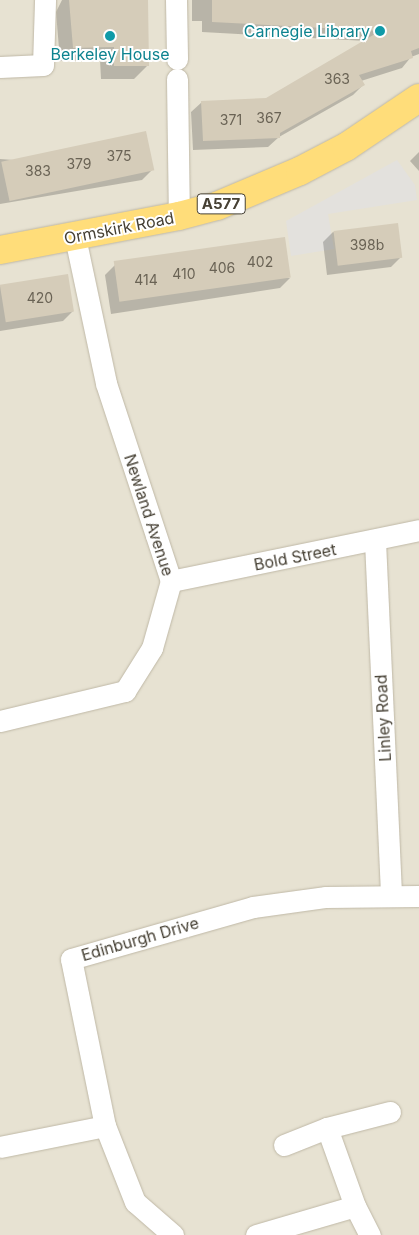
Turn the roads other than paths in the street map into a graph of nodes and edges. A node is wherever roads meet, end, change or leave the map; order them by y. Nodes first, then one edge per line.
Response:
1 (45, 0) edge
2 (176, 0) edge
3 (0, 67) edge
4 (419, 98) edge
5 (179, 216) junction
6 (75, 237) junction
7 (0, 250) edge
8 (419, 530) edge
9 (375, 541) junction
10 (171, 581) junction
11 (0, 720) edge
12 (391, 894) junction
13 (419, 896) edge
14 (390, 1112) dead end
15 (105, 1126) junction
16 (327, 1128) junction
17 (284, 1145) dead end
18 (0, 1147) edge
19 (355, 1206) junction
20 (173, 1235) edge
21 (256, 1235) edge
22 (370, 1235) edge

1 - 3 street
2 - 5 street
4 - 5 highway, Ormskirk Road / A577
5 - 6 highway, Ormskirk Road / A577
6 - 7 highway, Ormskirk Road / A577
6 - 10 street, Newland Avenue
8 - 9 street, Bold Street
9 - 10 street, Bold Street
9 - 12 street, Linley Road
10 - 11 street, Newland Avenue
12 - 13 street, Edinburgh Drive
12 - 15 street, Edinburgh Drive
14 - 16 street
15 - 18 street
15 - 20 street, Edinburgh Drive
16 - 17 street
16 - 19 street
19 - 21 street
19 - 22 street

